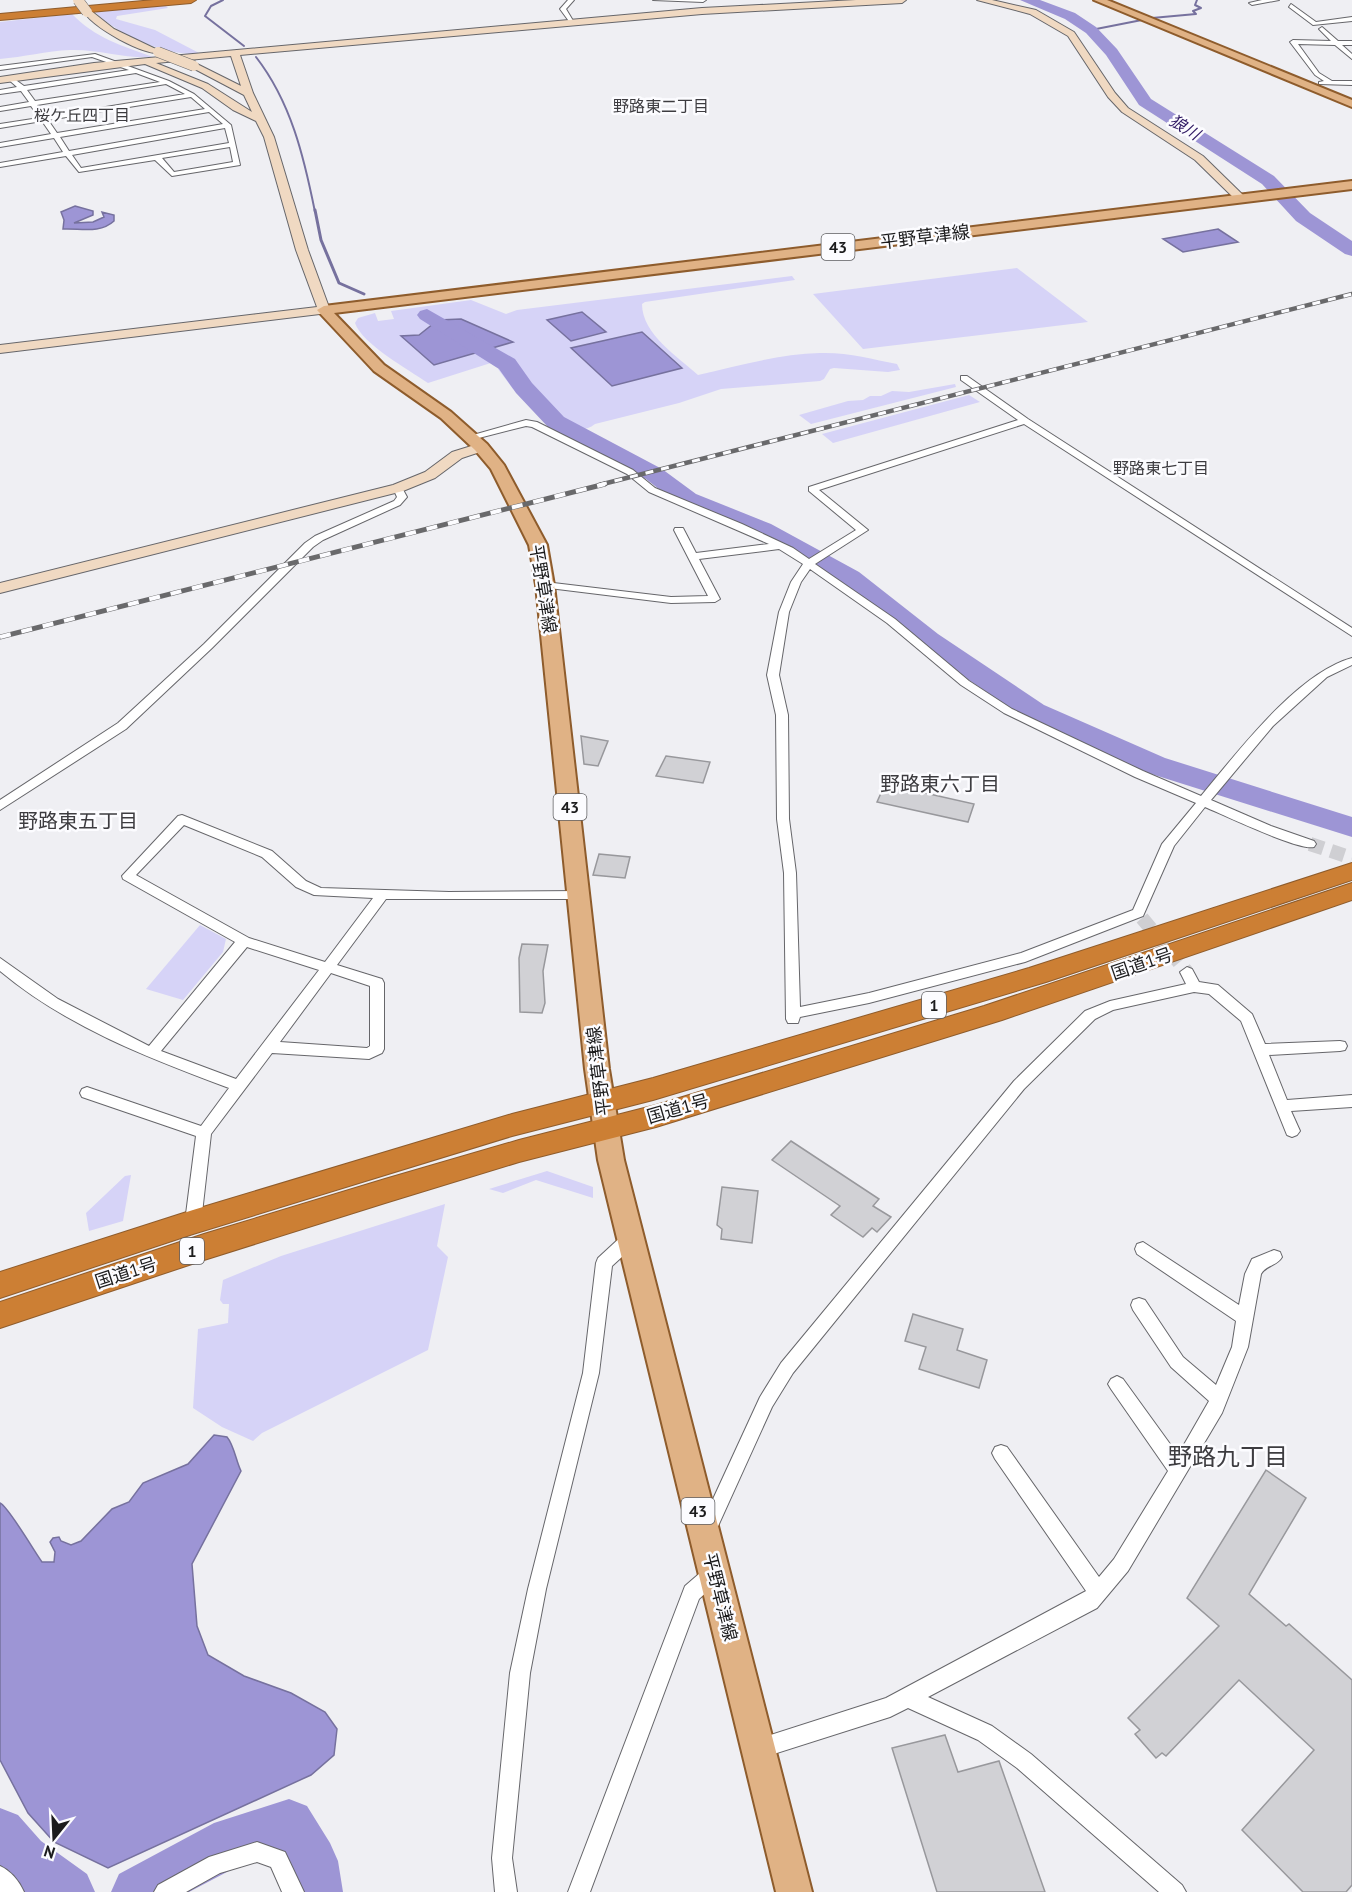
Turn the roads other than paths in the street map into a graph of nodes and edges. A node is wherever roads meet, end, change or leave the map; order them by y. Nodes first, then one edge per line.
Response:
1 (51, 0) edge
2 (78, 0) edge
3 (95, 0) edge
4 (191, 0) edge
5 (571, 0) edge
6 (656, 0) edge
7 (703, 0) edge
8 (902, 0) edge
9 (981, 0) edge
10 (1099, 0) edge
11 (1267, 0) edge
12 (1276, 0) edge
13 (1252, 3) dead end
14 (0, 6) edge
15 (1291, 6) dead end
16 (0, 12) edge
17 (0, 17) edge
18 (1352, 19) edge
19 (573, 23) junction
20 (1322, 29) dead end
21 (1339, 43) junction
22 (1352, 43) edge
23 (235, 54) junction
24 (1352, 57) edge
25 (145, 62) junction
26 (120, 64) junction
27 (0, 68) edge
28 (136, 71) junction
29 (11, 79) junction
30 (0, 80) edge
31 (1329, 81) junction
32 (167, 82) junction
33 (1352, 83) edge
34 (1308, 86) junction
35 (23, 89) junction
36 (0, 92) edge
37 (248, 93) junction
38 (192, 95) junction
39 (33, 104) junction
40 (1352, 104) edge
41 (0, 109) edge
42 (211, 110) junction
43 (260, 119) junction
44 (45, 120) junction
45 (228, 125) junction
46 (0, 126) edge
47 (55, 136) junction
48 (0, 145) edge
49 (231, 145) junction
50 (66, 153) junction
51 (157, 157) junction
52 (0, 165) edge
53 (1352, 185) edge
54 (1240, 198) junction
55 (324, 310) junction
56 (0, 349) edge
57 (964, 378) dead end
58 (1025, 421) junction
59 (476, 442) junction
60 (398, 488) junction
61 (679, 530) dead end
62 (780, 546) junction
63 (693, 557) junction
64 (816, 559) junction
65 (545, 585) junction
66 (0, 588) edge
67 (1352, 633) edge
68 (1352, 661) edge
69 (1212, 792) junction
70 (0, 806) edge
71 (1310, 844) tunnel mouth
72 (1352, 856) edge
73 (1352, 871) edge
74 (1352, 891) edge
75 (382, 895) junction
76 (580, 895) junction
77 (1352, 902) edge
78 (1239, 920) junction
79 (244, 940) junction
80 (0, 963) edge
81 (327, 966) junction
82 (1031, 966) junction
83 (1340, 1046) dead end
84 (268, 1047) junction
85 (1260, 1050) junction
86 (151, 1053) junction
87 (239, 1086) junction
88 (87, 1093) dead end
89 (1352, 1101) edge
90 (1282, 1106) junction
91 (604, 1115) junction
92 (1292, 1131) dead end
93 (204, 1133) junction
94 (384, 1178) junction
95 (193, 1222) junction
96 (630, 1239) junction
97 (1143, 1249) dead end
98 (1274, 1257) dead end
99 (0, 1285) edge
100 (1139, 1305) dead end
101 (0, 1315) edge
102 (1245, 1318) junction
103 (1117, 1384) dead end
104 (1219, 1399) junction
105 (1001, 1452) dead end
106 (1178, 1470) junction
107 (705, 1536) junction
108 (714, 1573) junction
109 (1098, 1592) junction
110 (908, 1698) junction
111 (758, 1749) junction
112 (0, 1877) edge
113 (13, 1892) edge
114 (165, 1892) edge
115 (293, 1892) edge
116 (506, 1892) edge
117 (579, 1892) edge
118 (795, 1892) edge
119 (1175, 1892) edge

1 - 14 highway
2 - 37 street, bridge
3 - 16 highway
4 - 17 highway
5 - 19 street
6 - 7 street
8 - 19 street
9 - 54 street
10 - 34 main road
11 - 12 street
11 - 13 street
15 - 18 street
19 - 23 street
20 - 21 street
21 - 22 street
21 - 24 street
21 - 31 street
23 - 25 street
23 - 37 street
25 - 26 street
25 - 43 street
26 - 27 street
26 - 28 street
26 - 29 street
28 - 32 street
28 - 35 street
29 - 30 street
29 - 35 street
31 - 33 street
31 - 34 street
32 - 38 street
32 - 39 street
34 - 40 main road
35 - 36 street
35 - 39 street
37 - 43 street
38 - 42 street
38 - 44 street
39 - 41 street
39 - 44 street
42 - 45 street
42 - 47 street
43 - 55 street
44 - 46 street
44 - 47 street
45 - 49 street
45 - 50 street
47 - 48 street
47 - 50 street
49 - 51 street
49 - 51 street
50 - 51 street
50 - 52 street
53 - 54 main road, 平野草津線 / 43
54 - 55 main road, 平野草津線 / 43
55 - 56 street
55 - 59 main road, 平野草津線 / 43
57 - 58 street
58 - 64 street
58 - 67 street
59 - 60 street
59 - 62 street
59 - 65 main road, 平野草津線 / 43
60 - 66 street
60 - 70 street
61 - 63 street
62 - 63 street
62 - 64 street
63 - 65 street
64 - 69 street
64 - 82 street
65 - 76 main road, 平野草津線 / 43
68 - 69 street
69 - 71 street
69 - 82 street
72 - 78 highway
73 - 78 highway, 国道1号 / 1
74 - 78 highway, 国道1号 / 1
75 - 76 street
75 - 79 street
75 - 81 street
76 - 91 main road, 平野草津線 / 43
77 - 78 highway
78 - 82 highway, 国道1号 / 1
78 - 91 highway, 国道1号 / 1
79 - 81 street
79 - 86 street
80 - 86 street
81 - 84 street
81 - 84 street
82 - 91 highway, 国道1号 / 1
83 - 85 street
84 - 87 street
85 - 90 street
85 - 107 street
86 - 87 street
87 - 93 street
88 - 93 street
89 - 90 street
90 - 92 street
91 - 94 highway, 国道1号 / 1
91 - 96 main road, 平野草津線 / 43
93 - 95 street
94 - 95 highway, 国道1号 / 1
94 - 101 highway, 国道1号 / 1
95 - 99 highway, 国道1号 / 1
96 - 107 main road, 平野草津線 / 43
96 - 116 street
97 - 102 street
98 - 102 street
100 - 104 street
102 - 104 street
103 - 106 street
104 - 106 street
105 - 109 street
106 - 109 street
107 - 108 main road, 平野草津線 / 43
108 - 111 main road, 平野草津線 / 43
108 - 117 street
109 - 110 street
110 - 111 street
110 - 119 street
111 - 118 main road, 平野草津線 / 43
112 - 113 street
114 - 115 street

